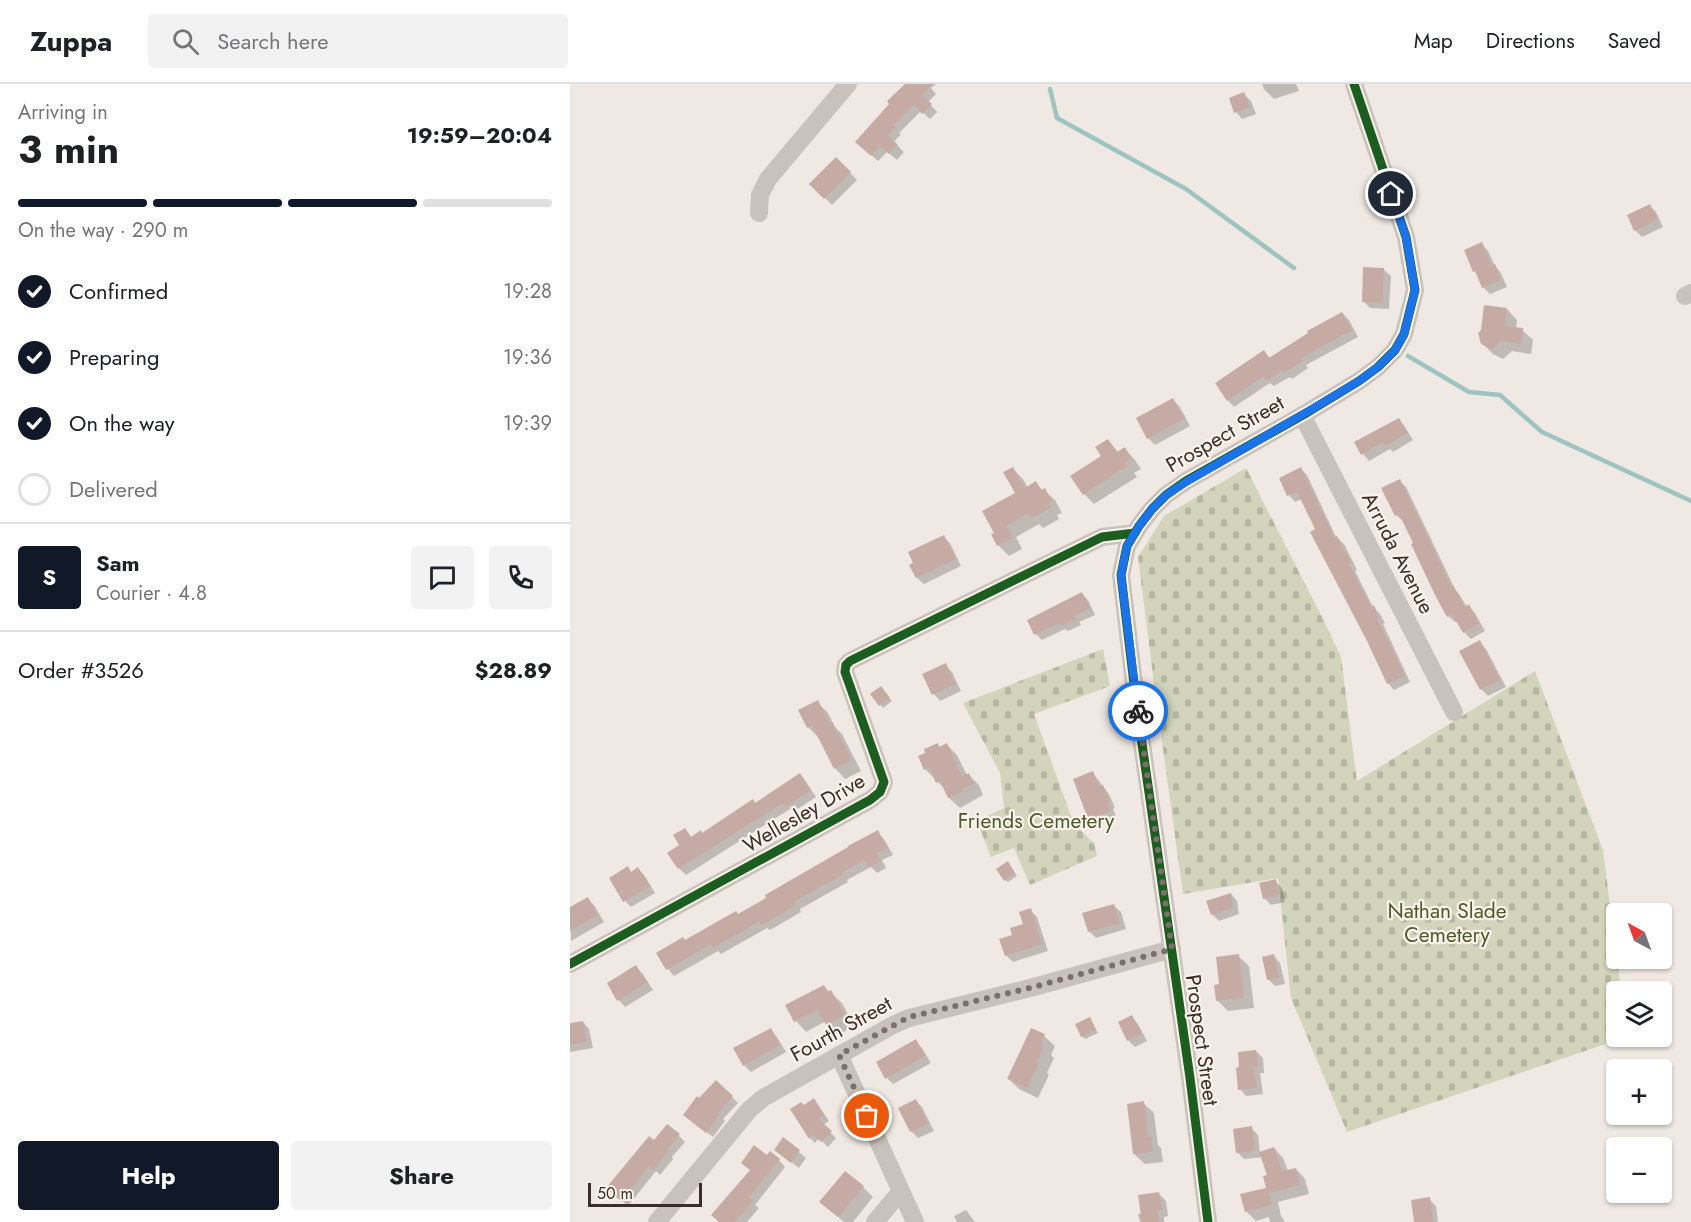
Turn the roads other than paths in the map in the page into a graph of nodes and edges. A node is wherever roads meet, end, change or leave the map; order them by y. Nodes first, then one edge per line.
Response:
1 (848, 84) edge
2 (1354, 84) edge
3 (759, 213) dead end
4 (1302, 415) junction
5 (1135, 532) junction
6 (1454, 712) dead end
7 (1172, 949) junction
8 (570, 964) edge
9 (839, 1055) junction
10 (901, 1191) junction
11 (657, 1222) edge
12 (876, 1222) edge
13 (915, 1222) edge
14 (1208, 1222) edge

1 - 3 street
2 - 4 street, Prospect Street
4 - 5 street, Prospect Street
4 - 6 street, Arruda Avenue
5 - 7 street, Prospect Street
5 - 8 street, Wellesley Drive
7 - 9 street, Fourth Street
7 - 14 street, Prospect Street
9 - 10 street
9 - 11 street, Fourth Street
10 - 12 street
10 - 13 street

